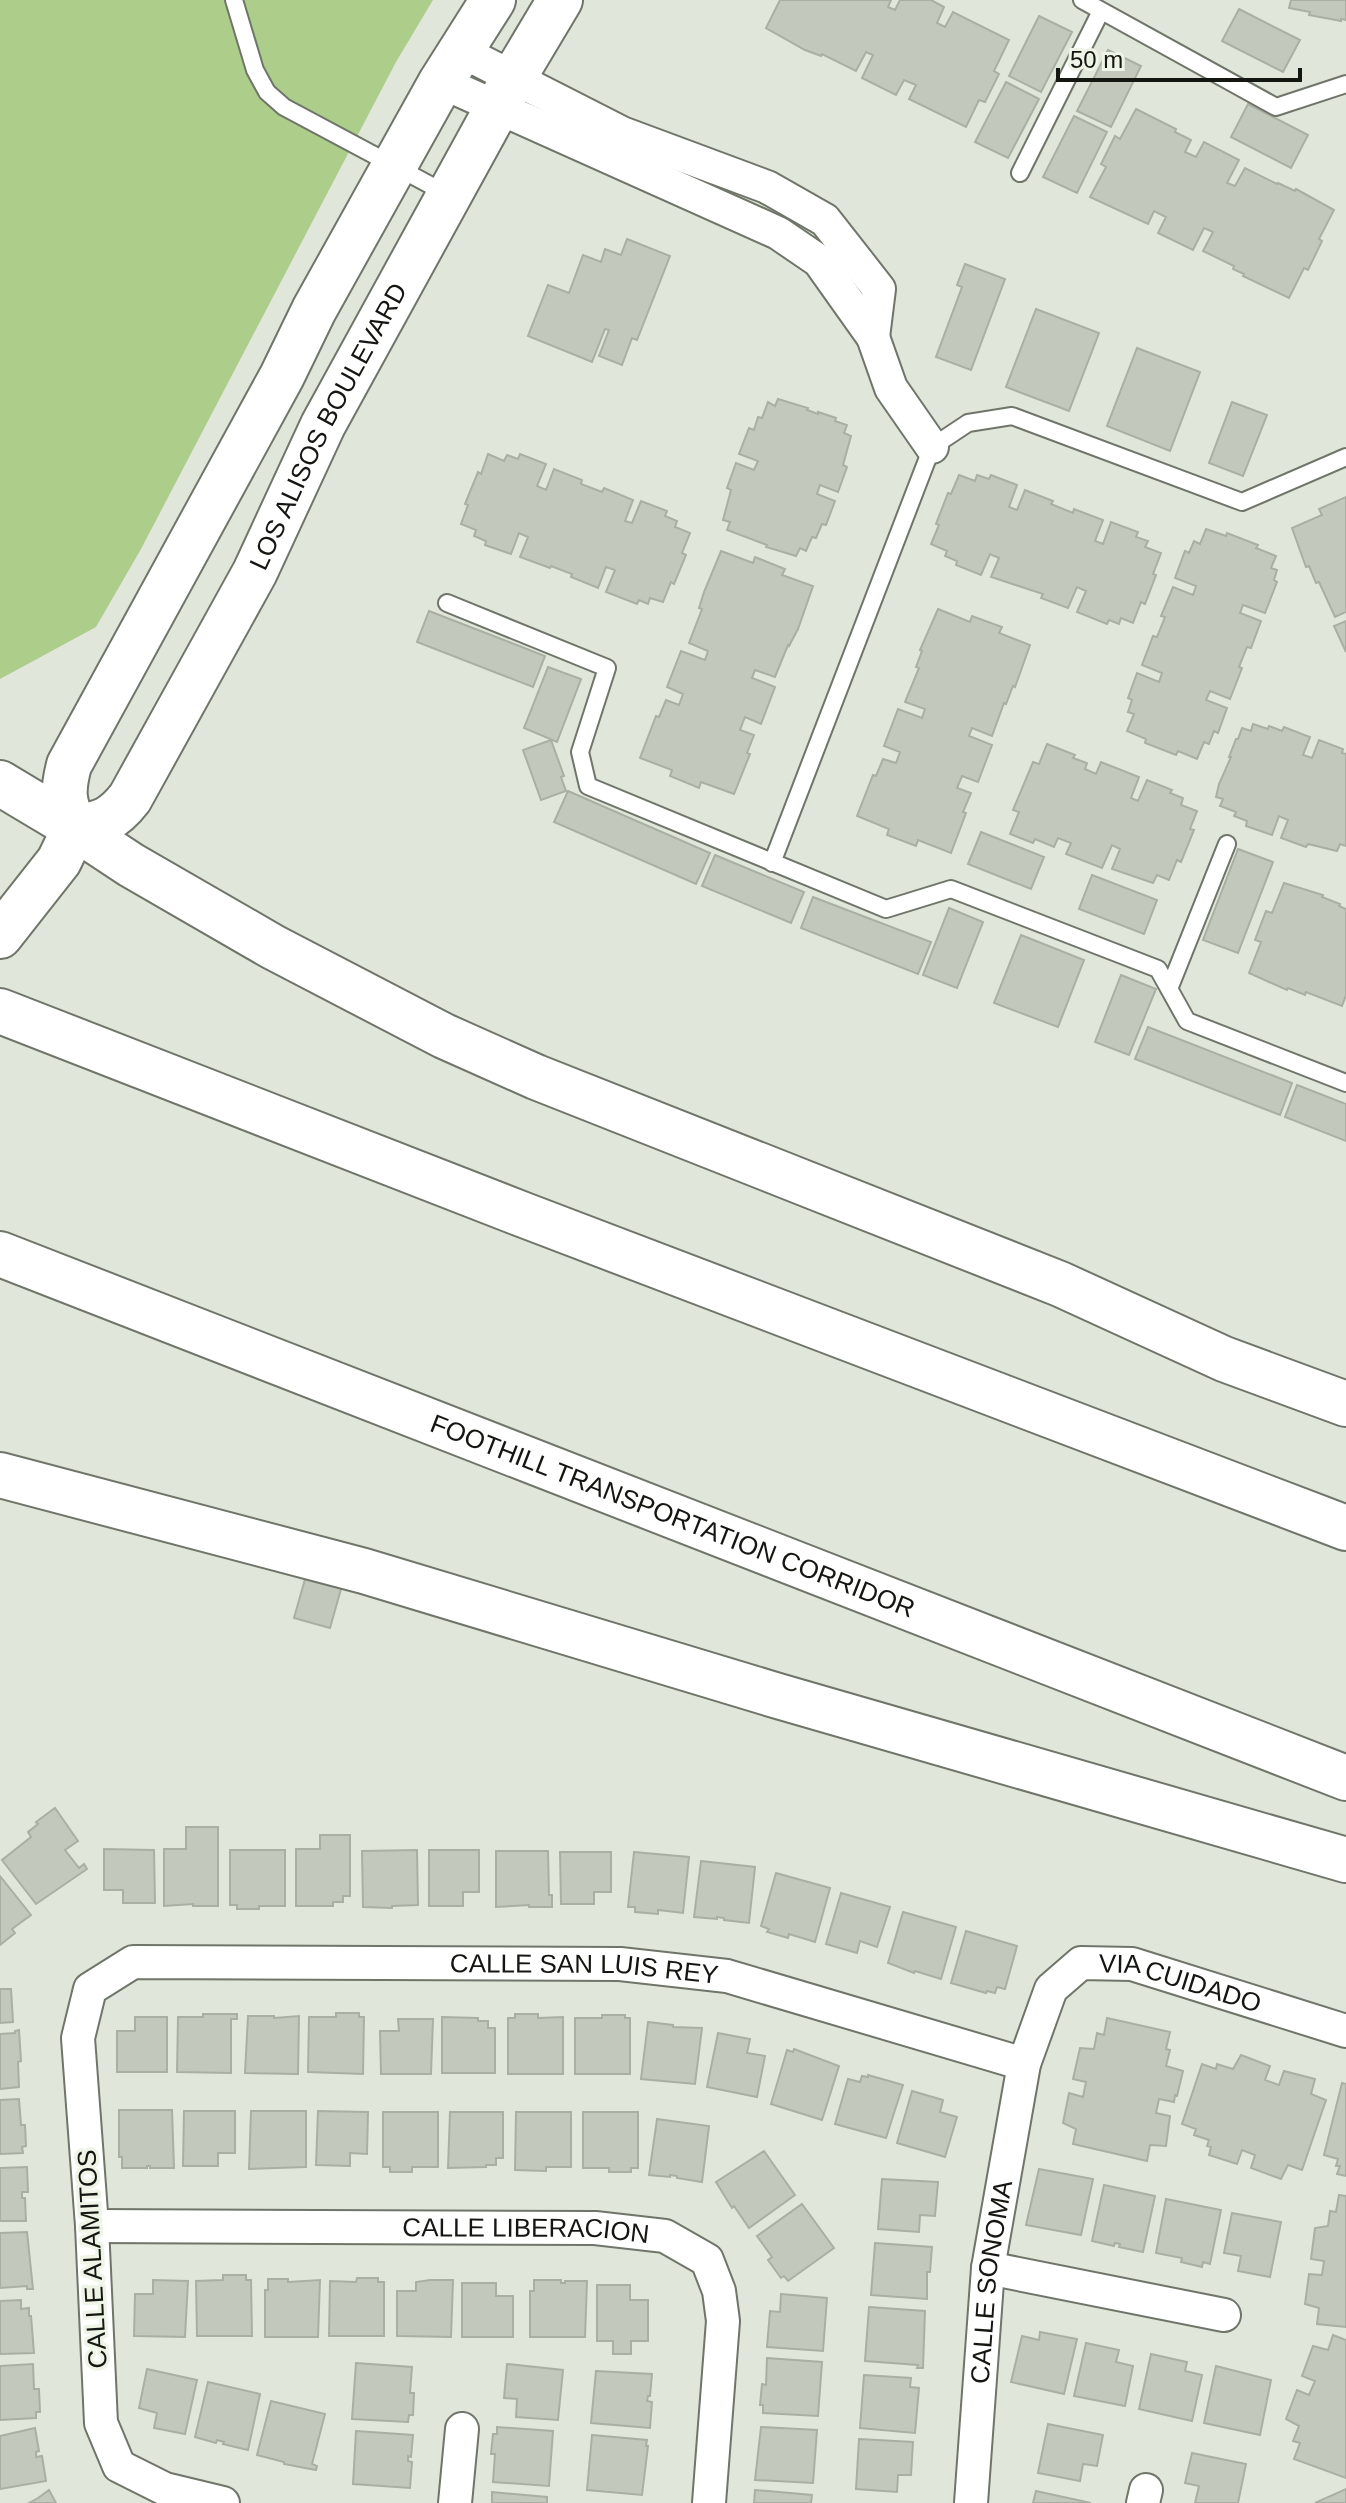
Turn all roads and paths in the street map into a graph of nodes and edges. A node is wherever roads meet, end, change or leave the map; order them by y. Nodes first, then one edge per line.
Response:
1 (234, 0) edge
2 (493, 0) edge
3 (560, 0) edge
4 (1082, 0) edge
5 (1101, 11) junction
6 (451, 67) junction
7 (1344, 91) edge
8 (506, 92) junction
9 (395, 167) junction
10 (1020, 173) dead end
11 (449, 195) junction
12 (932, 447) junction
13 (1346, 457) edge
14 (447, 603) dead end
15 (0, 783) edge
16 (75, 828) junction
17 (1227, 844) dead end
18 (772, 863) junction
19 (10, 923) edge
20 (1169, 989) junction
21 (0, 1011) edge
22 (1346, 1083) edge
23 (0, 1254) edge
24 (1346, 1404) edge
25 (0, 1475) edge
26 (1346, 1528) edge
27 (1346, 1778) edge
28 (1346, 1860) edge
29 (133, 1962) joint
30 (1346, 2031) edge
31 (1024, 2064) junction
32 (92, 2226) junction
33 (988, 2268) junction
34 (1224, 2315) dead end
35 (462, 2429) dead end
36 (223, 2503) edge
37 (455, 2503) edge
38 (709, 2503) edge
39 (971, 2503) edge

1 - 9 lane
2 - 6 main road
3 - 8 main road, LOS ALISOS BOULEVARD
4 - 5 lane
5 - 7 lane
5 - 10 lane
6 - 8 street
6 - 9 main road
8 - 11 main road, LOS ALISOS BOULEVARD
8 - 12 street
9 - 11 lane
9 - 16 main road
11 - 16 main road, LOS ALISOS BOULEVARD
12 - 13 lane
12 - 18 lane
14 - 18 lane
15 - 16 main road
16 - 19 main road
16 - 24 main road
17 - 20 lane
18 - 20 lane
20 - 22 lane
21 - 26 main road
23 - 27 main road, FOOTHILL TRANSPORTATION CORRIDOR
25 - 28 main road
29 - 31 street, CALLE SAN LUIS REY
29 - 32 street, CALLE ALAMITOS
30 - 31 street, VIA CUIDADO
31 - 33 street, CALLE SONOMA
32 - 36 street, CALLE ALAMITOS
32 - 38 street, CALLE LIBERACION
33 - 34 street
33 - 39 street, CALLE SONOMA
35 - 37 street

